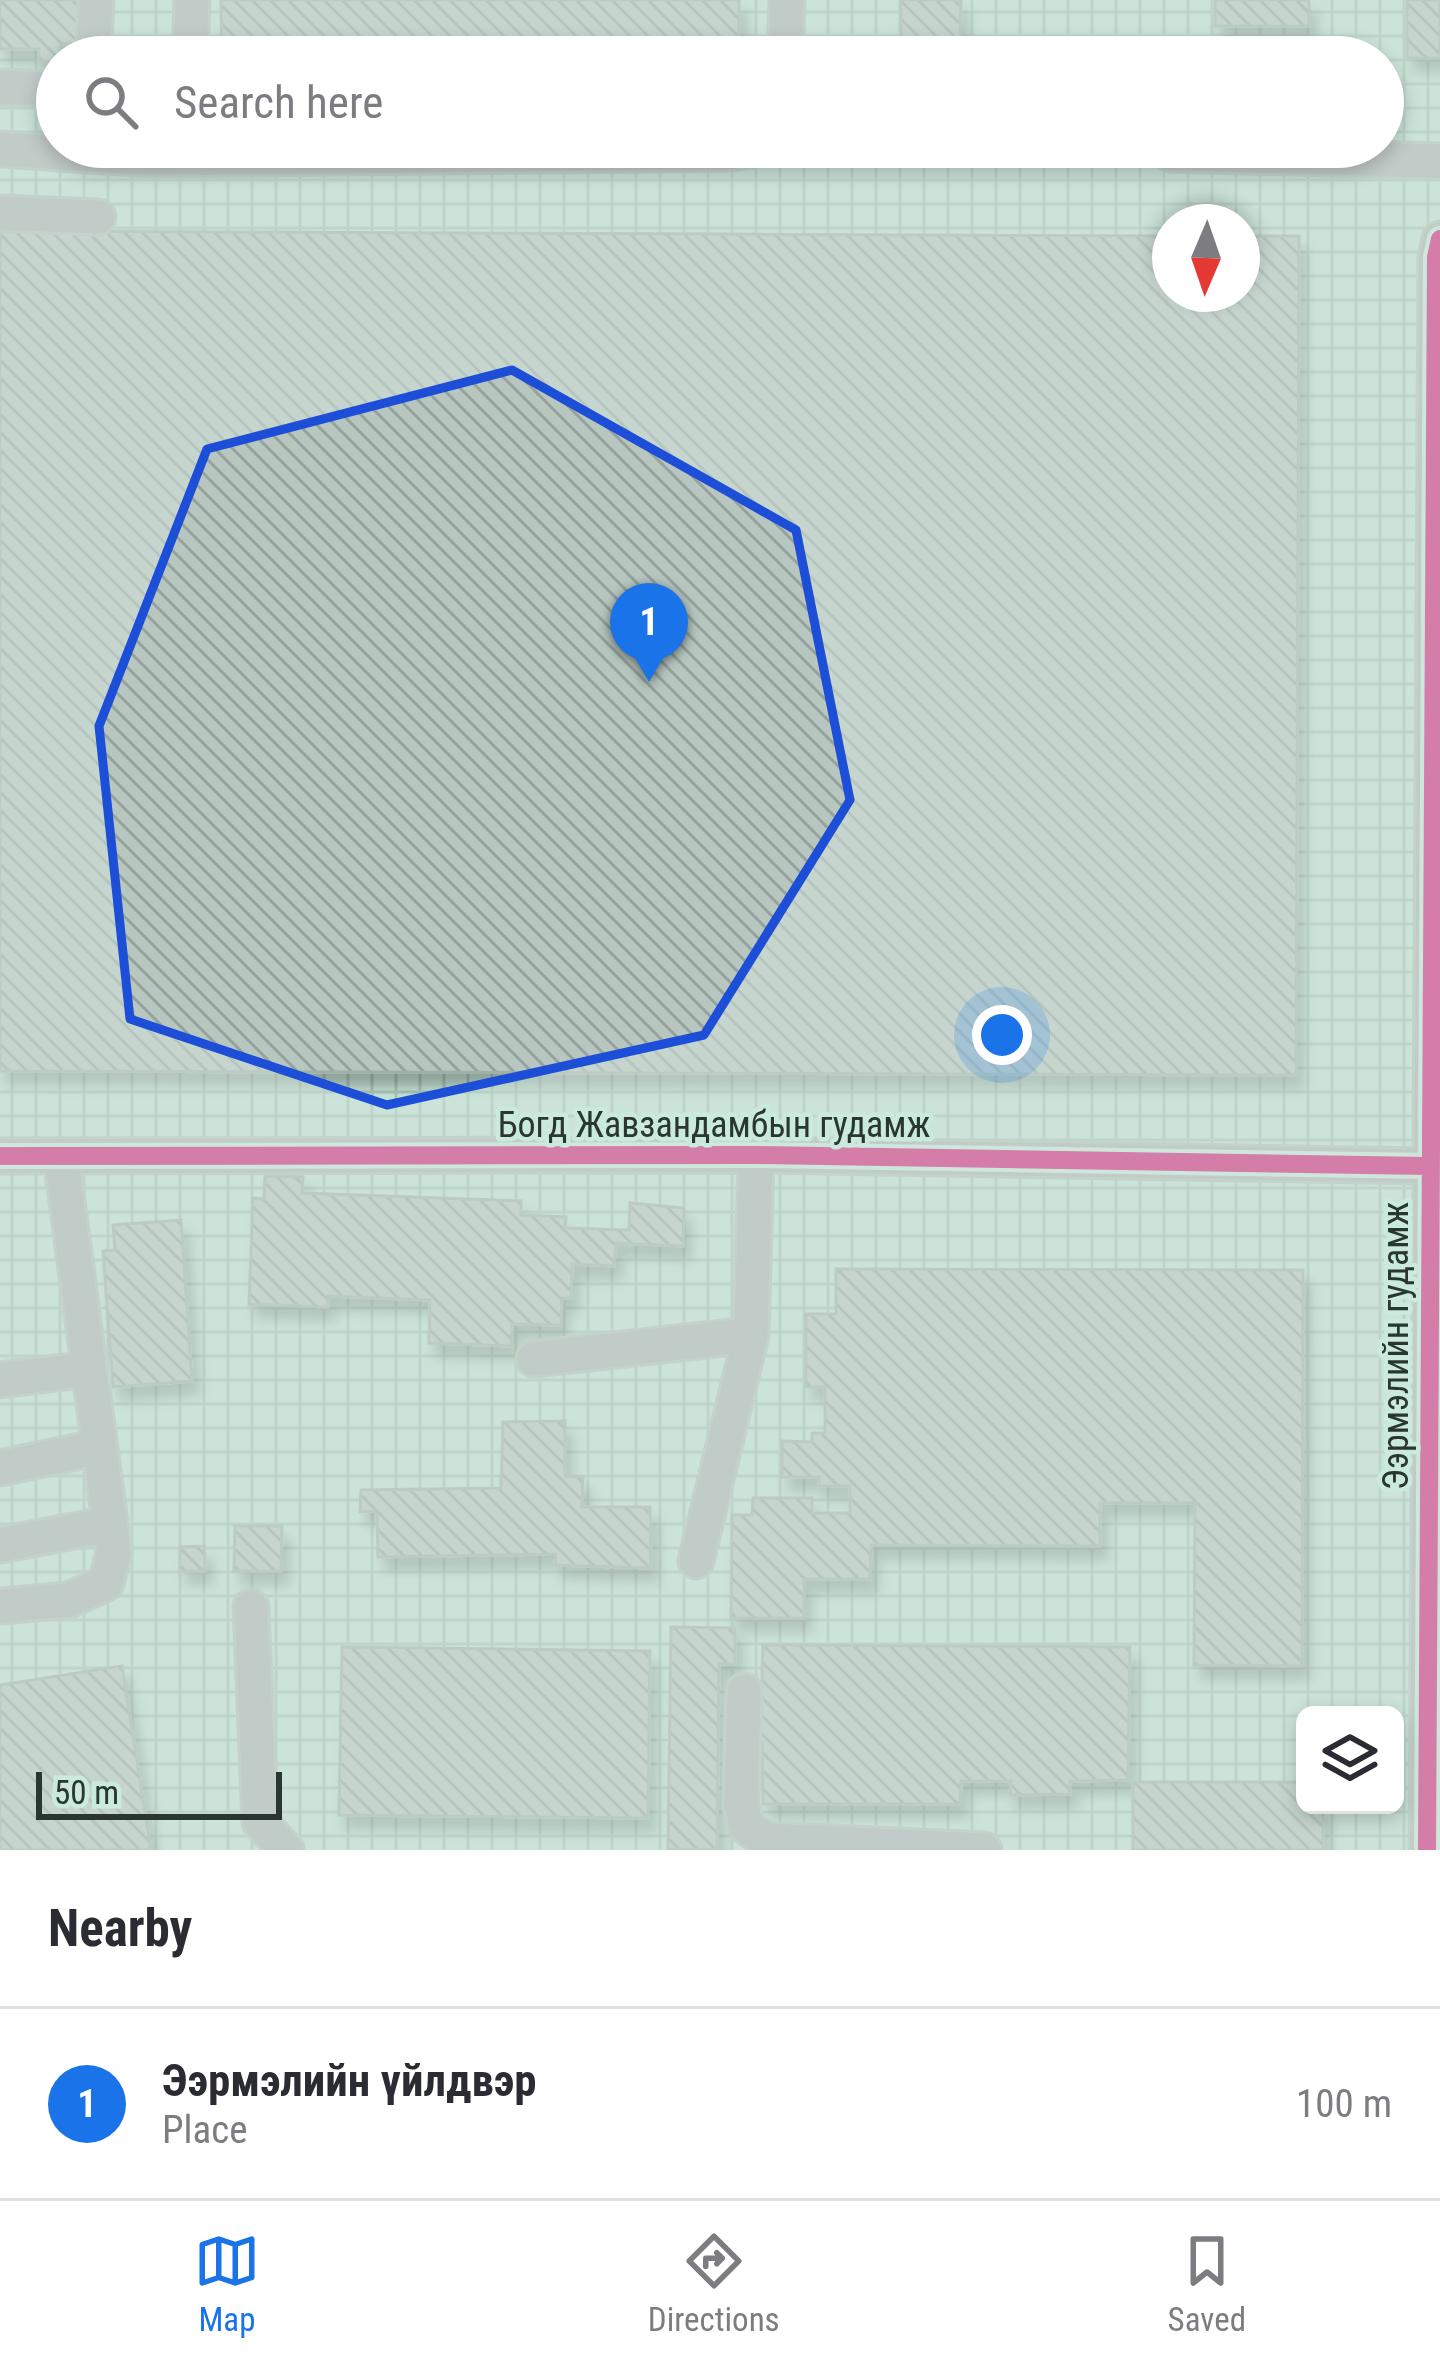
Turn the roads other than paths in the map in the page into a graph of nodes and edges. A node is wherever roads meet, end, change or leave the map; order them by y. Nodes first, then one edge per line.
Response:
1 (96, 0) edge
2 (192, 0) edge
3 (787, 0) edge
4 (94, 36) edge
5 (191, 36) edge
6 (785, 36) edge
7 (0, 87) edge
8 (36, 88) edge
9 (0, 149) edge
10 (36, 150) edge
11 (1404, 160) edge
12 (1440, 161) edge
13 (0, 214) edge
14 (98, 217) dead end
15 (1440, 239) edge
16 (1436, 838) edge
17 (756, 1155) junction
18 (0, 1156) edge
19 (61, 1156) junction
20 (1428, 1166) junction
21 (751, 1335) junction
22 (534, 1359) dead end
23 (89, 1369) junction
24 (0, 1380) edge
25 (100, 1447) junction
26 (0, 1468) edge
27 (110, 1524) junction
28 (0, 1545) edge
29 (697, 1561) dead end
30 (0, 1606) edge
31 (251, 1607) dead end
32 (744, 1691) dead end
33 (286, 1850) edge
34 (984, 1850) edge
35 (1427, 1850) edge

1 - 4 street
2 - 5 street
3 - 6 street
7 - 8 street
9 - 10 street
11 - 12 street
13 - 14 street
15 - 16 street, Ээрмэлийн гудамж
16 - 20 street, Ээрмэлийн гудамж
17 - 19 street, Богд Жавзандамбын гудамж
17 - 20 street, Богд Жавзандамбын гудамж
17 - 21 street
18 - 19 street, Богд Жавзандамбын гудамж
19 - 23 street
20 - 35 street, Ээрмэлийн гудамж
21 - 22 street
21 - 29 street
23 - 24 street
23 - 25 street
25 - 26 street
25 - 27 street
27 - 28 street
27 - 30 street
31 - 33 street
32 - 34 street

